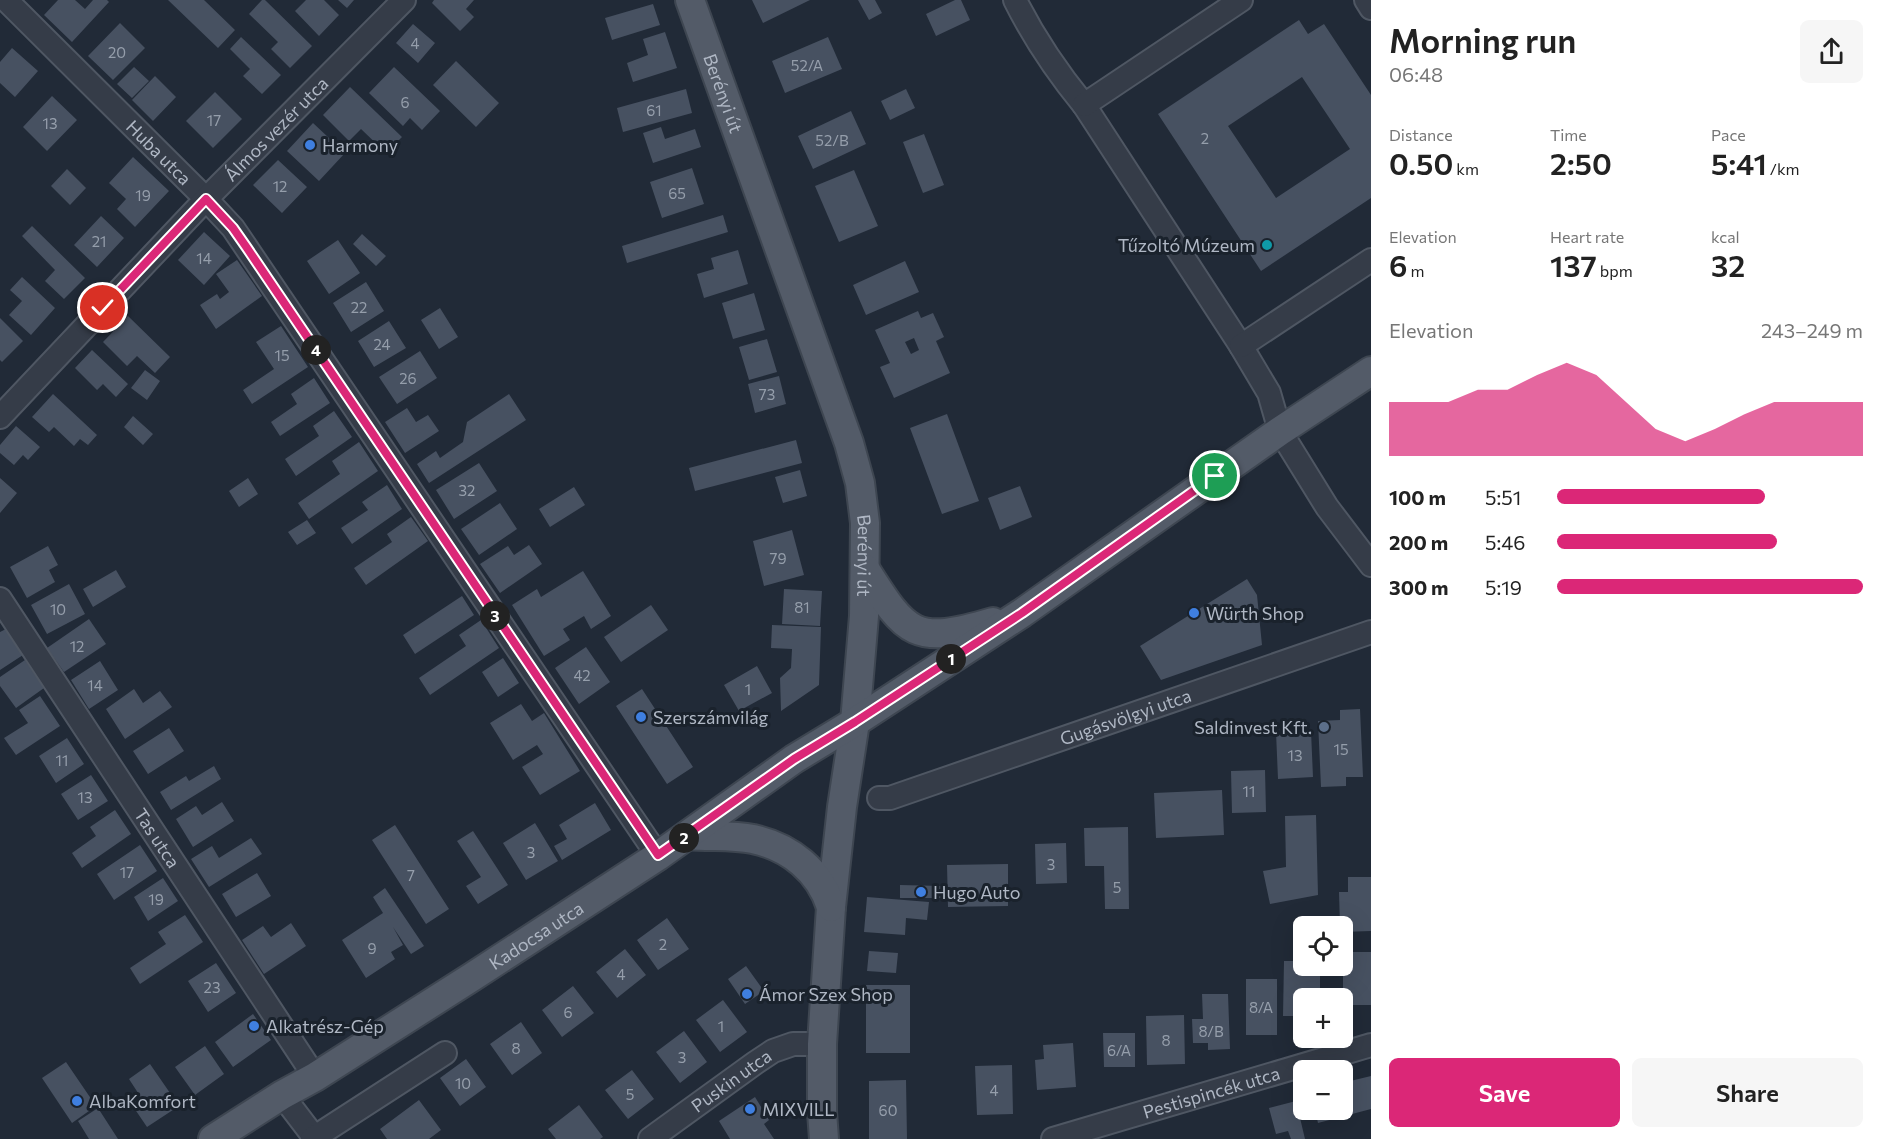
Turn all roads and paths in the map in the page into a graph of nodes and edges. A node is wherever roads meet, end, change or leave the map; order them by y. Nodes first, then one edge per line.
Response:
1 (6, 0) edge
2 (404, 0) edge
3 (690, 0) edge
4 (1015, 0) edge
5 (1241, 0) edge
6 (1366, 0) edge
7 (1371, 8) edge
8 (1084, 105) junction
9 (206, 199) junction
10 (1371, 260) edge
11 (1241, 346) junction
12 (1371, 371) edge
13 (0, 417) edge
14 (1280, 431) junction
15 (1371, 564) edge
16 (865, 569) junction
17 (0, 599) edge
18 (1022, 613) junction
19 (1371, 632) edge
20 (855, 722) junction
21 (879, 798) dead end
22 (688, 835) junction
23 (658, 855) junction
24 (831, 907) junction
25 (822, 1044) junction
26 (1371, 1045) edge
27 (445, 1053) dead end
28 (315, 1077) junction
29 (282, 1095) junction
30 (313, 1138) edge
31 (213, 1139) edge
32 (650, 1139) edge
33 (824, 1139) edge
34 (1053, 1139) edge

1 - 9 street, Huba utca
2 - 9 street, Álmos vezér utca
3 - 16 main road, Berényi út
4 - 8 street
5 - 8 street
6 - 7 street
8 - 11 street
9 - 13 street, Álmos vezér utca
9 - 23 street, Huba utca
10 - 11 street
11 - 14 street
12 - 14 main road, Kadocsa utca
14 - 15 street
14 - 18 main road, Kadocsa utca
16 - 18 main road
16 - 20 main road, Berényi út
17 - 28 street, Tas utca
18 - 20 main road, Kadocsa utca
19 - 21 street, Gugásvölgyi utca
20 - 22 main road, Kadocsa utca
20 - 24 main road, Berényi út
22 - 23 main road, Kadocsa utca
22 - 24 main road
23 - 28 main road, Kadocsa utca
24 - 25 main road, Berényi út
25 - 32 street, Puskin utca
25 - 33 main road, Berényi út
26 - 34 street, Pestispincék utca
27 - 30 street
28 - 29 main road, Kadocsa utca
29 - 30 street
29 - 31 main road, Kadocsa utca

